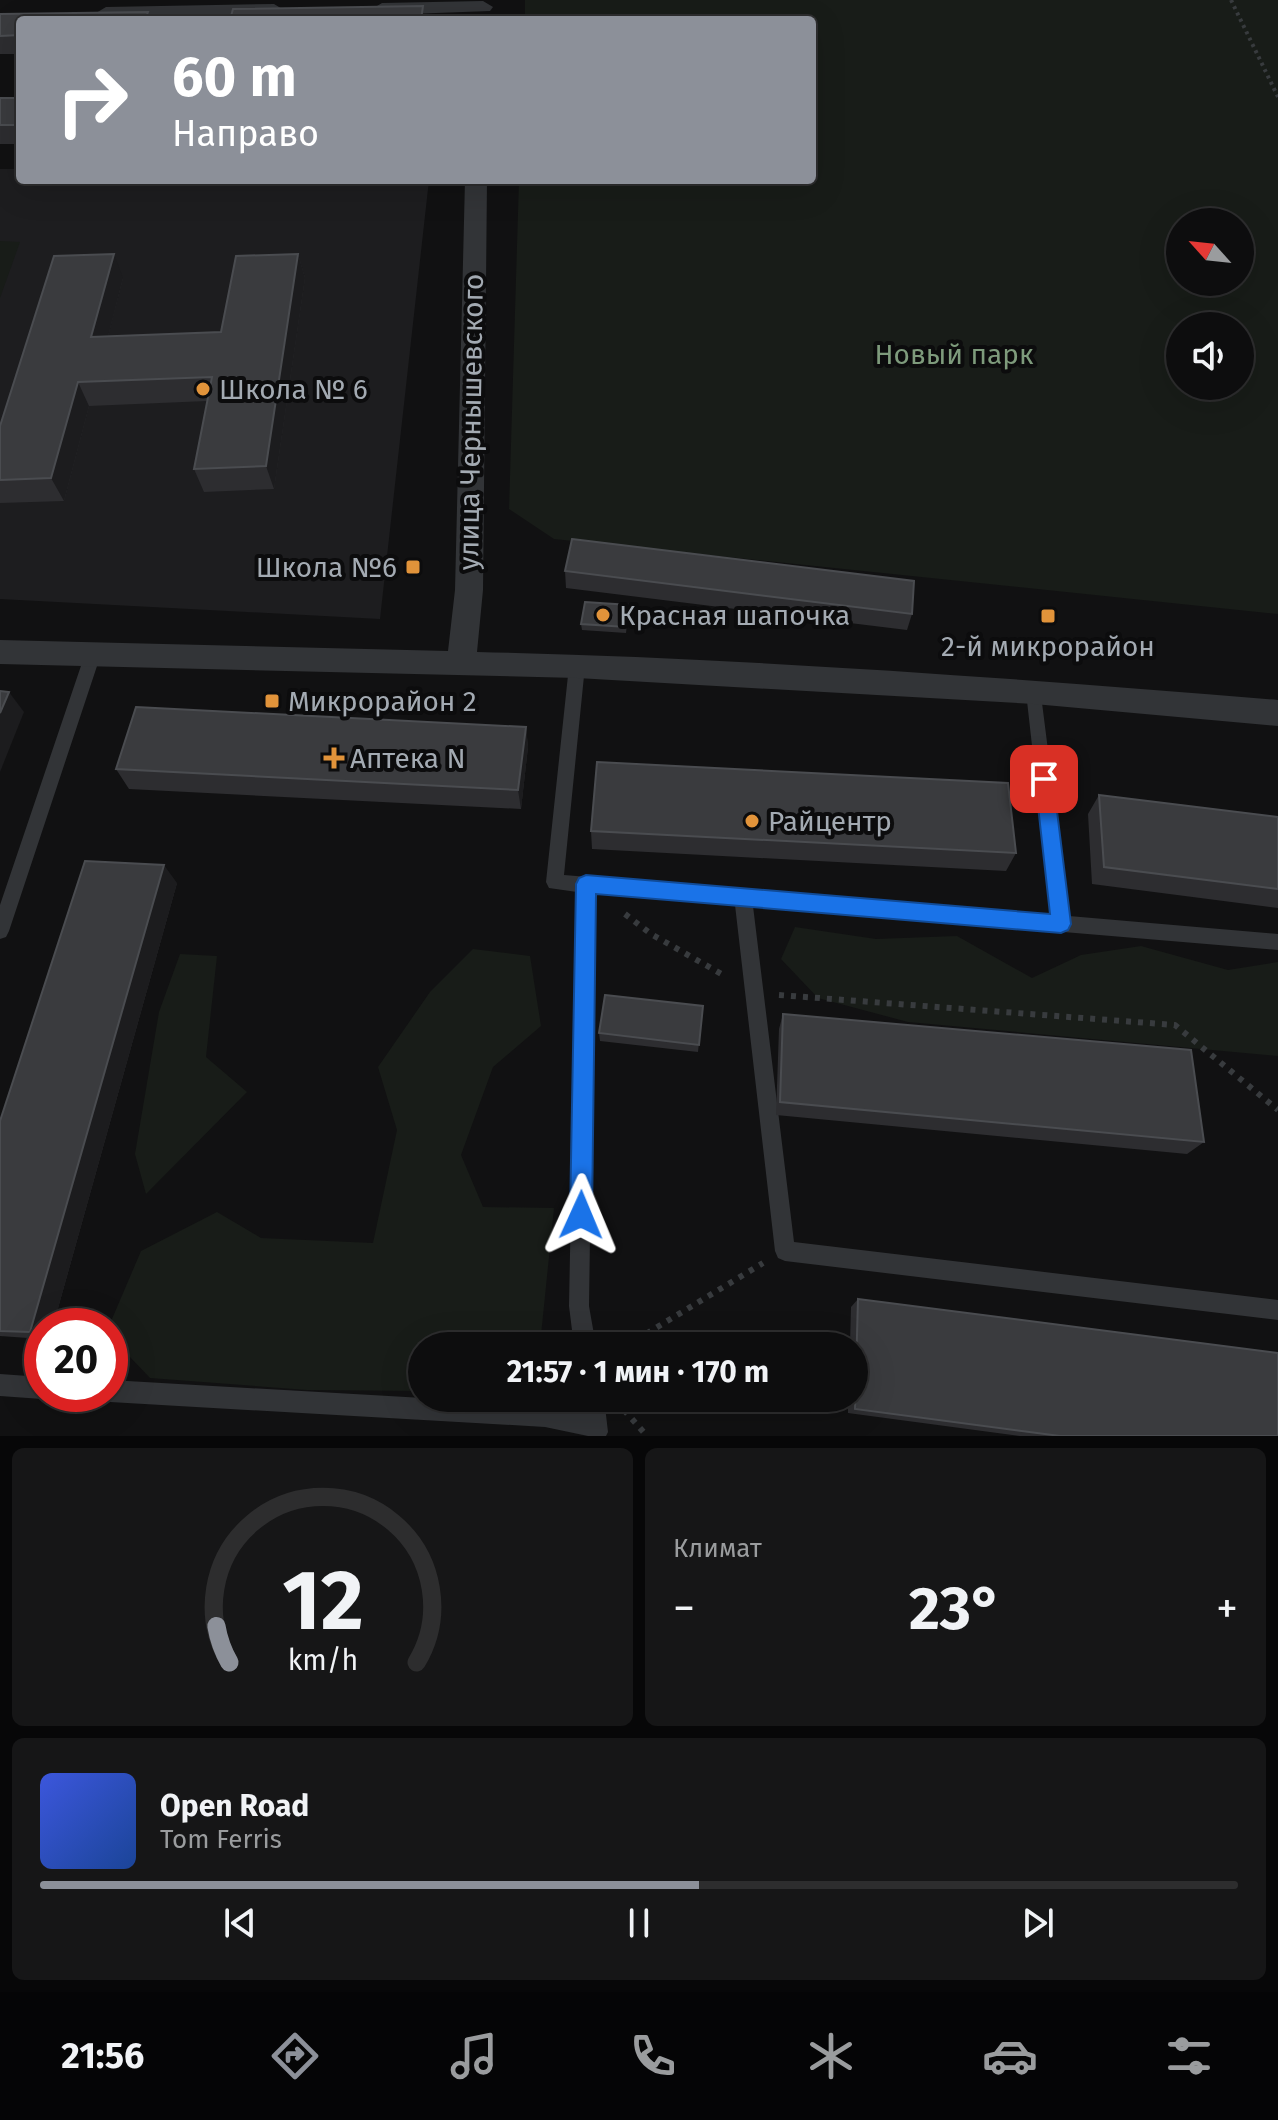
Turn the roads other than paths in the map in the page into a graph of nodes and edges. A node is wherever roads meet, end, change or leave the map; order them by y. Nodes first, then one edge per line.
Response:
1 (358, 9) edge
2 (483, 9) edge
3 (296, 10) edge
4 (93, 13) edge
5 (476, 184) edge
6 (0, 652) edge
7 (93, 654) junction
8 (461, 663) junction
9 (577, 666) junction
10 (1034, 692) junction
11 (1278, 713) edge
12 (586, 884) junction
13 (743, 898) junction
14 (1061, 924) junction
15 (0, 931) edge
16 (1278, 942) edge
17 (1278, 1310) edge
18 (583, 1332) edge
19 (0, 1385) edge
20 (24, 1387) edge
21 (128, 1392) edge
22 (597, 1431) edge

1 - 2 street
3 - 4 street
5 - 8 street, улица Чернышевского
6 - 7 street
7 - 8 street
7 - 15 lane
8 - 9 street
9 - 10 street
9 - 12 lane
10 - 11 street
10 - 14 lane
12 - 13 lane
12 - 18 lane
13 - 14 lane
13 - 17 lane
14 - 16 lane
19 - 20 lane
21 - 22 lane

